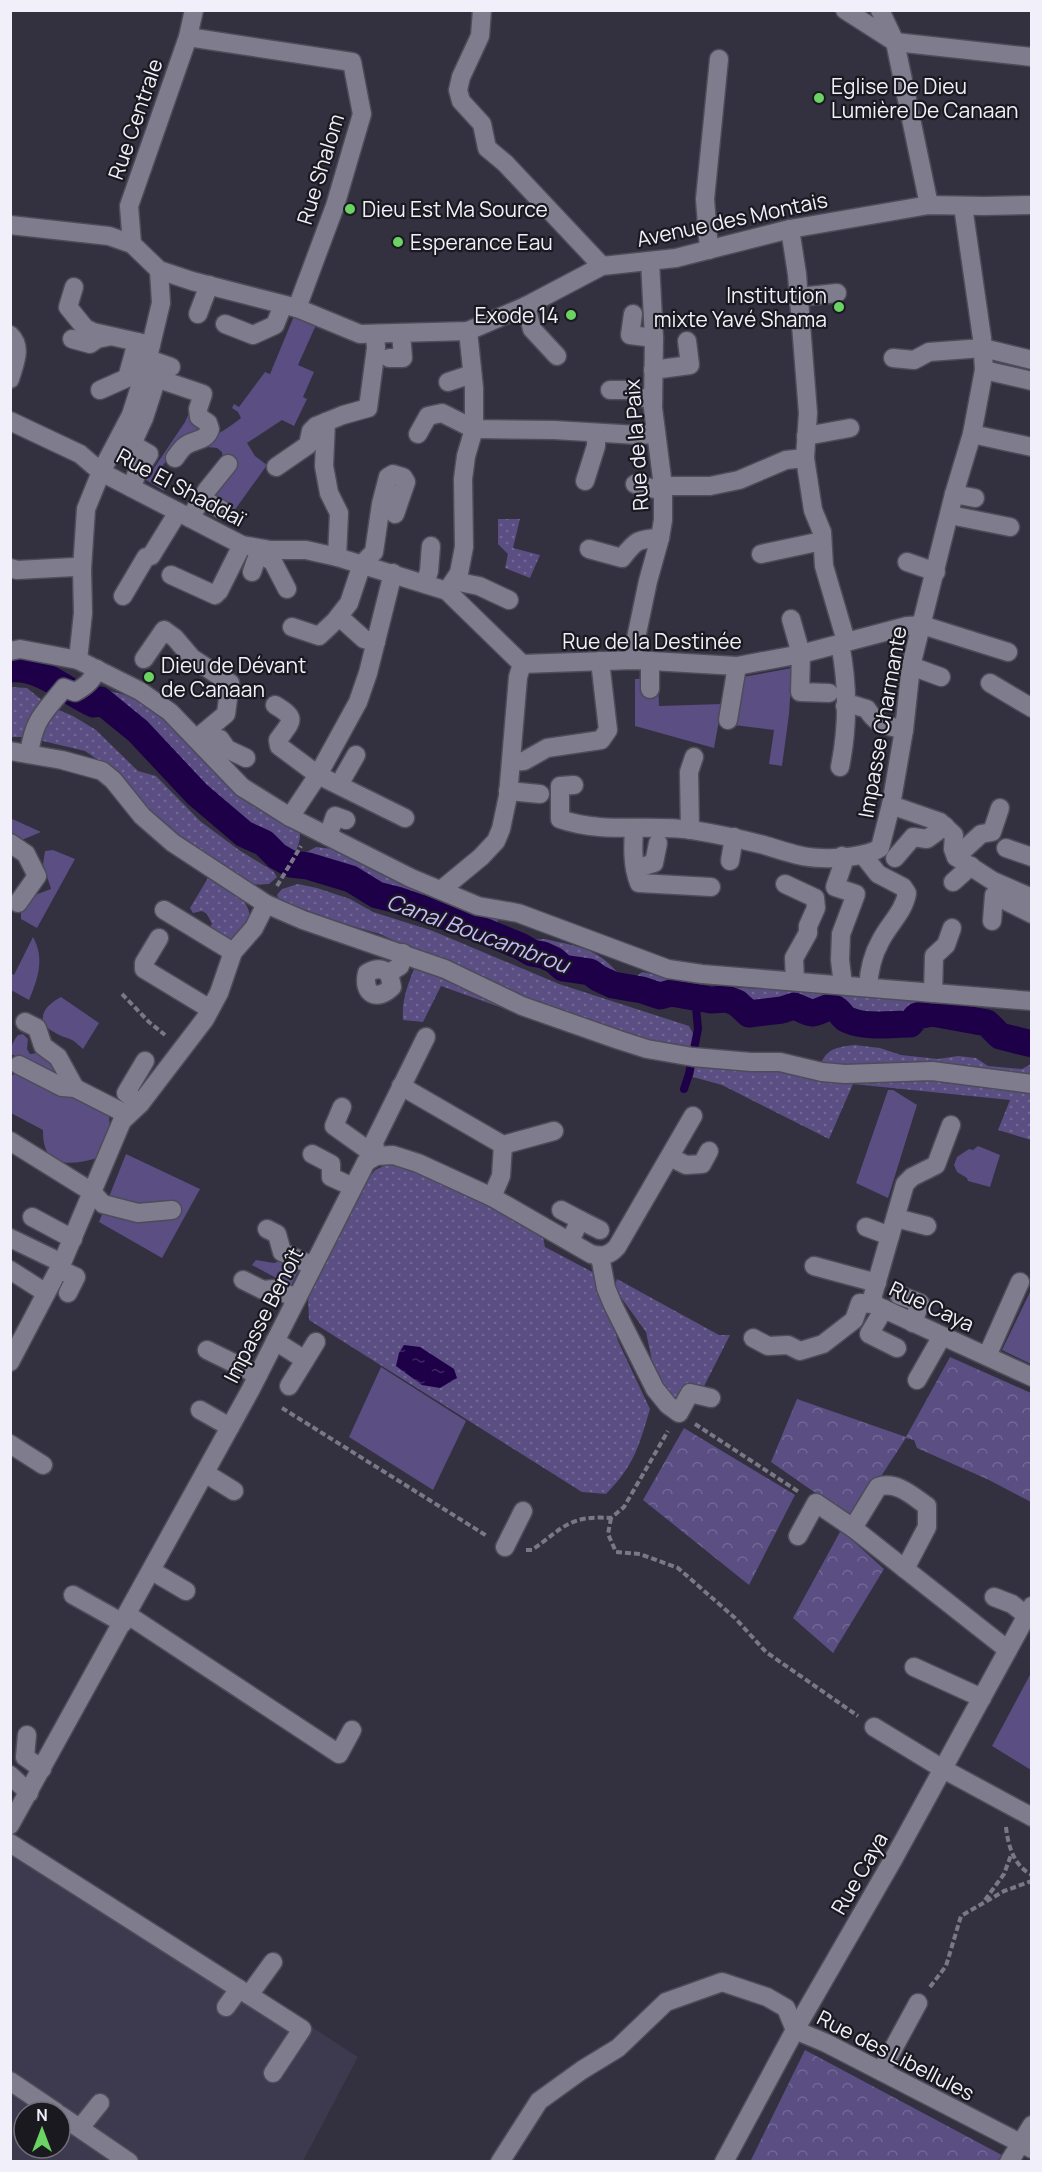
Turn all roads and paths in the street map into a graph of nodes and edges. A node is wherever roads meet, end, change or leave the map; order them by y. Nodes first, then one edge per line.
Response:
1 (194, 10) edge
2 (482, 10) edge
3 (845, 10) edge
4 (880, 10) edge
5 (188, 37) junction
6 (895, 42) junction
7 (1032, 57) edge
8 (719, 59) dead end
9 (929, 205) junction
10 (1032, 205) edge
11 (963, 206) junction
12 (10, 225) edge
13 (790, 229) junction
14 (132, 244) junction
15 (709, 250) junction
16 (650, 261) junction
17 (602, 266) junction
18 (159, 270) junction
19 (209, 285) junction
20 (74, 287) dead end
21 (837, 293) dead end
22 (799, 297) junction
23 (290, 306) junction
24 (526, 306) junction
25 (198, 314) dead end
26 (633, 314) dead end
27 (225, 324) dead end
28 (468, 331) junction
29 (401, 333) junction
30 (375, 334) junction
31 (10, 335) edge
32 (107, 337) junction
33 (654, 338) junction
34 (72, 339) dead end
35 (687, 341) dead end
36 (983, 348) junction
37 (556, 356) dead end
38 (389, 357) dead end
39 (893, 357) dead end
40 (1032, 360) edge
41 (147, 362) junction
42 (171, 367) dead end
43 (653, 370) junction
44 (984, 370) junction
45 (472, 374) junction
46 (10, 379) edge
47 (1030, 380) edge
48 (448, 382) dead end
49 (100, 390) dead end
50 (610, 390) dead end
51 (653, 398) junction
52 (10, 421) edge
53 (324, 423) junction
54 (474, 429) junction
55 (850, 429) dead end
56 (596, 433) junction
57 (418, 434) dead end
58 (656, 434) junction
59 (972, 434) junction
60 (806, 436) junction
61 (1032, 447) edge
62 (175, 458) dead end
63 (805, 459) junction
64 (228, 464) dead end
65 (276, 466) dead end
66 (101, 472) junction
67 (585, 481) dead end
68 (635, 484) dead end
69 (663, 486) junction
70 (132, 488) junction
71 (954, 494) junction
72 (201, 498) junction
73 (975, 498) dead end
74 (222, 510) dead end
75 (395, 514) dead end
76 (184, 515) junction
77 (950, 515) junction
78 (1010, 527) dead end
79 (660, 538) junction
80 (822, 541) junction
81 (242, 545) junction
82 (431, 546) dead end
83 (589, 549) dead end
84 (263, 552) junction
85 (761, 554) dead end
86 (337, 557) junction
87 (907, 562) dead end
88 (362, 564) junction
89 (10, 568) edge
90 (82, 569) junction
91 (252, 572) dead end
92 (936, 572) junction
93 (393, 573) junction
94 (171, 575) dead end
95 (425, 584) junction
96 (451, 586) junction
97 (287, 590) dead end
98 (123, 596) dead end
99 (509, 600) dead end
100 (791, 620) dead end
101 (345, 622) dead end
102 (922, 625) junction
103 (292, 627) dead end
104 (376, 642) junction
105 (843, 643) junction
106 (10, 651) edge
107 (1008, 652) dead end
108 (801, 654) junction
109 (144, 659) dead end
110 (78, 660) junction
111 (642, 660) junction
112 (600, 661) junction
113 (522, 664) junction
114 (737, 666) junction
115 (911, 666) junction
116 (97, 669) junction
117 (941, 676) dead end
118 (990, 683) dead end
119 (650, 689) dead end
120 (829, 693) dead end
121 (274, 705) dead end
122 (845, 706) junction
123 (1032, 708) edge
124 (728, 720) dead end
125 (904, 730) junction
126 (201, 743) junction
127 (10, 751) edge
128 (29, 754) junction
129 (356, 755) dead end
130 (694, 757) dead end
131 (246, 758) dead end
132 (511, 762) junction
133 (840, 767) dead end
134 (321, 770) junction
135 (344, 776) junction
136 (574, 785) dead end
137 (360, 786) dead end
138 (508, 791) junction
139 (540, 794) dead end
140 (891, 805) junction
141 (1000, 807) dead end
142 (290, 817) junction
143 (405, 818) dead end
144 (346, 820) dead end
145 (945, 826) junction
146 (634, 828) junction
147 (690, 830) junction
148 (320, 832) junction
149 (734, 837) junction
150 (10, 843) edge
151 (658, 843) dead end
152 (1006, 848) dead end
153 (863, 855) junction
154 (842, 856) junction
155 (1032, 857) edge
156 (895, 858) dead end
157 (730, 861) dead end
158 (963, 861) junction
159 (635, 869) junction
160 (953, 882) dead end
161 (784, 884) dead end
162 (711, 887) dead end
163 (441, 890) junction
164 (1032, 898) edge
165 (18, 903) dead end
166 (266, 904) junction
167 (164, 910) dead end
168 (1032, 914) edge
169 (992, 921) dead end
170 (952, 927) dead end
171 (159, 938) dead end
172 (233, 952) junction
173 (404, 953) junction
174 (389, 973) dead end
175 (795, 981) junction
176 (843, 985) junction
177 (868, 987) junction
178 (933, 993) junction
179 (122, 994) dead end
180 (1032, 1001) edge
181 (210, 1009) junction
182 (25, 1022) dead end
183 (426, 1037) dead end
184 (182, 1049) junction
185 (145, 1061) dead end
186 (19, 1065) dead end
187 (1032, 1084) edge
188 (401, 1086) junction
189 (75, 1088) junction
190 (342, 1107) dead end
191 (134, 1109) junction
192 (693, 1116) dead end
193 (951, 1125) dead end
194 (554, 1131) dead end
195 (10, 1141) edge
196 (503, 1145) junction
197 (709, 1151) dead end
198 (312, 1154) dead end
199 (376, 1156) junction
200 (670, 1156) junction
201 (353, 1186) junction
202 (92, 1192) junction
203 (492, 1197) junction
204 (172, 1210) dead end
205 (561, 1210) dead end
206 (897, 1212) junction
207 (32, 1217) dead end
208 (580, 1220) junction
209 (927, 1226) dead end
210 (866, 1227) dead end
211 (267, 1229) dead end
212 (600, 1230) dead end
213 (890, 1236) junction
214 (10, 1238) edge
215 (73, 1239) junction
216 (570, 1241) junction
217 (600, 1256) junction
218 (60, 1266) junction
219 (313, 1266) junction
220 (814, 1266) dead end
221 (10, 1270) edge
222 (243, 1280) dead end
223 (1020, 1282) dead end
224 (877, 1283) junction
225 (46, 1293) junction
226 (68, 1293) dead end
227 (899, 1295) dead end
228 (297, 1298) junction
229 (878, 1307) junction
230 (913, 1323) junction
231 (17, 1331) edge
232 (942, 1336) junction
233 (753, 1338) dead end
234 (275, 1341) junction
235 (316, 1342) dead end
236 (897, 1348) dead end
237 (207, 1350) dead end
238 (987, 1356) junction
239 (305, 1360) junction
240 (10, 1362) edge
241 (258, 1375) junction
242 (1032, 1377) edge
243 (917, 1380) dead end
244 (289, 1386) dead end
245 (711, 1398) dead end
246 (282, 1407) dead end
247 (200, 1410) dead end
248 (679, 1413) junction
249 (230, 1427) junction
250 (10, 1444) edge
251 (43, 1465) dead end
252 (205, 1473) junction
253 (234, 1491) dead end
254 (816, 1503) junction
255 (523, 1511) dead end
256 (610, 1518) junction
257 (853, 1528) junction
258 (798, 1536) dead end
259 (505, 1547) junction
260 (905, 1569) junction
261 (152, 1571) junction
262 (186, 1591) dead end
263 (73, 1595) dead end
264 (994, 1597) dead end
265 (126, 1619) junction
266 (1027, 1620) edge
267 (1008, 1650) junction
268 (914, 1666) dead end
269 (982, 1698) junction
270 (874, 1726) joint
271 (352, 1730) dead end
272 (27, 1735) dead end
273 (42, 1769) junction
274 (943, 1769) junction
275 (10, 1775) edge
276 (29, 1793) junction
277 (1005, 1803) junction
278 (1032, 1817) edge
279 (10, 1825) edge
280 (10, 1843) edge
281 (1012, 1854) junction
282 (1032, 1875) edge
283 (1032, 1881) edge
284 (983, 1903) junction
285 (273, 1962) dead end
286 (244, 1992) junction
287 (918, 2003) joint
288 (226, 2007) dead end
289 (795, 2030) junction
290 (881, 2071) junction
291 (273, 2073) dead end
292 (10, 2081) edge
293 (38, 2100) edge
294 (100, 2103) dead end
295 (72, 2123) edge
296 (1032, 2125) edge
297 (80, 2128) junction
298 (1026, 2146) edge
299 (129, 2162) edge
300 (500, 2162) edge
301 (724, 2162) edge
302 (1009, 2162) edge

1 - 5 street, Rue Centrale
2 - 17 street
3 - 6 street
4 - 6 street
5 - 14 street, Rue Centrale
5 - 23 street, Rue Shalom
6 - 7 street
6 - 9 street
8 - 15 street
9 - 11 street, Avenue des Montais
9 - 13 street, Avenue des Montais
10 - 11 street, Avenue des Montais
11 - 36 street, Impasse Charmante
12 - 14 street, Avenue des Montais
13 - 15 street, Avenue des Montais
13 - 22 street
14 - 18 street, Avenue des Montais
15 - 16 street, Avenue des Montais
16 - 17 street, Avenue des Montais
16 - 33 street, Rue de la Paix
17 - 24 street, Avenue des Montais
18 - 19 street, Avenue des Montais
18 - 41 street
19 - 23 street, Avenue des Montais
19 - 25 street
20 - 32 street
21 - 22 street
22 - 60 street
23 - 27 street
23 - 30 street, Avenue des Montais
24 - 28 street, Avenue des Montais
24 - 37 street
26 - 33 street
28 - 29 street, Avenue des Montais
28 - 45 street
29 - 30 street, Avenue des Montais
29 - 38 street
30 - 53 street
31 - 46 street
32 - 34 street
32 - 41 street
33 - 43 street, Rue de la Paix
35 - 43 street
36 - 39 street
36 - 40 street
36 - 44 street, Impasse Charmante
40 - 47 street
41 - 42 street
41 - 49 street
41 - 62 street
41 - 66 street
41 - 70 street
43 - 51 street, Rue de la Paix
44 - 47 street
44 - 59 street, Impasse Charmante
45 - 48 street
45 - 54 street
50 - 51 street
51 - 58 street, Rue de la Paix
52 - 66 street, Rue El Shaddaï
53 - 65 street
53 - 86 street
54 - 56 street
54 - 57 street
54 - 96 street
55 - 60 street
56 - 58 street
56 - 67 street
58 - 69 street, Rue de la Paix
59 - 61 street
59 - 71 street, Impasse Charmante
60 - 63 street
63 - 69 street
63 - 80 street
64 - 72 street
66 - 70 street, Rue El Shaddaï
66 - 90 street
68 - 69 street
69 - 79 street, Rue de la Paix
70 - 76 street, Rue El Shaddaï
71 - 73 street
71 - 77 street, Impasse Charmante
72 - 74 street
72 - 76 street
75 - 88 street
76 - 81 street, Rue El Shaddaï
76 - 98 street
77 - 78 street
77 - 92 street, Impasse Charmante
79 - 83 street
79 - 111 street, Rue de la Paix
80 - 85 street
80 - 105 street
81 - 84 street, Rue El Shaddaï
81 - 94 street
82 - 95 street
84 - 86 street, Rue El Shaddaï
84 - 91 street
84 - 97 street
86 - 88 street, Rue El Shaddaï
87 - 92 street
88 - 93 street, Rue El Shaddaï
88 - 103 street
89 - 90 street
90 - 110 street
92 - 102 street, Impasse Charmante
93 - 95 street, Rue El Shaddaï
93 - 104 street
95 - 96 street, Rue El Shaddaï
96 - 99 street
96 - 113 street, Rue El Shaddaï
100 - 108 street
101 - 104 street
102 - 105 street, Rue de la Destinée
102 - 107 street
102 - 115 street, Impasse Charmante
104 - 134 street
105 - 108 street, Rue de la Destinée
105 - 122 street
106 - 110 street
108 - 114 street, Rue de la Destinée
108 - 120 street
109 - 126 street
110 - 116 street
111 - 112 street, Rue de la Destinée
111 - 114 street, Rue de la Destinée
111 - 119 street, Rue de la Paix
112 - 113 street, Rue de la Destinée
112 - 132 street
113 - 132 street
114 - 124 street
115 - 117 street
115 - 125 street, Impasse Charmante
116 - 126 street
116 - 128 street
118 - 123 street
121 - 134 street
122 - 125 street
122 - 133 street
125 - 140 street, Impasse Charmante
126 - 131 street
126 - 142 street
127 - 128 street
128 - 166 street
129 - 135 street
130 - 147 street
132 - 138 street
134 - 135 street
134 - 142 street
134 - 143 street
135 - 137 street
136 - 146 street
138 - 139 street
138 - 163 street
140 - 145 street
140 - 153 street, Impasse Charmante
141 - 158 street
142 - 148 street
144 - 148 street
145 - 156 street
145 - 158 street
146 - 147 street
146 - 159 street
147 - 149 street
148 - 163 street
148 - 166 path
149 - 154 street
149 - 157 street
150 - 165 street
151 - 159 street
152 - 155 street
153 - 154 street
153 - 177 street
154 - 176 street
158 - 160 street
158 - 164 street
159 - 162 street
161 - 175 street
163 - 175 street
166 - 172 street
166 - 173 street
167 - 172 street
168 - 169 street
170 - 178 street
171 - 181 street
172 - 181 street
173 - 174 street
173 - 187 street
175 - 176 street
176 - 177 street
177 - 178 street
178 - 180 street
179 - 184 path
181 - 184 street
182 - 189 street
183 - 188 street
184 - 191 street
185 - 191 street
186 - 189 street
188 - 196 street
188 - 199 street
189 - 191 street
190 - 199 street
191 - 202 street
192 - 200 street
193 - 206 street, Rue Caya
194 - 196 street
195 - 202 street
196 - 203 street
197 - 200 street
198 - 201 street
199 - 201 street, Impasse Benoît
199 - 203 street
200 - 217 street
201 - 219 street, Impasse Benoît
202 - 204 street
202 - 215 street
203 - 216 street
205 - 208 street
206 - 209 street
206 - 213 street, Rue Caya
207 - 215 street
208 - 212 street
208 - 216 street
210 - 213 street
211 - 219 street
213 - 224 street, Rue Caya
214 - 218 street
215 - 218 street
216 - 217 street
217 - 248 street
218 - 225 street
218 - 226 street
219 - 228 street, Impasse Benoît
220 - 224 street
221 - 225 street
222 - 228 street
223 - 238 street
224 - 229 street, Rue Caya
225 - 231 street
227 - 230 street
228 - 234 street, Impasse Benoît
229 - 230 street, Rue Caya
229 - 233 street
229 - 236 street
230 - 232 street, Rue Caya
231 - 240 street
232 - 238 street, Rue Caya
232 - 243 street
234 - 239 street
234 - 241 street, Impasse Benoît
235 - 239 street
237 - 241 street
238 - 242 street, Rue Caya
239 - 244 street
241 - 249 street, Impasse Benoît
245 - 248 street
246 - 259 path
247 - 249 street
248 - 254 path
248 - 256 path
249 - 252 street, Impasse Benoît
250 - 251 street
252 - 253 street
252 - 261 street, Impasse Benoît
254 - 257 street
254 - 258 street
255 - 259 street
256 - 259 path
256 - 270 path
257 - 260 street
257 - 260 street
260 - 267 street
261 - 262 street
261 - 265 street, Impasse Benoît
263 - 265 street
264 - 266 street
265 - 271 street
265 - 273 street, Impasse Benoît
266 - 267 street, Rue Caya
267 - 269 street, Rue Caya
268 - 269 street
269 - 274 street, Rue Caya
270 - 274 street
272 - 273 street
273 - 276 street, Impasse Benoît
274 - 277 street
274 - 289 street, Rue Caya
275 - 276 street
276 - 279 street, Impasse Benoît
277 - 278 street
277 - 281 path
280 - 286 street
281 - 282 path
281 - 284 path
283 - 284 path
284 - 287 path
285 - 286 street
286 - 288 street
286 - 291 street
287 - 290 street
289 - 290 street, Rue des Libellules
289 - 300 street, Rue des Libellules
289 - 301 street, Rue Caya
290 - 298 street, Rue des Libellules
292 - 293 street
294 - 297 street
295 - 297 street
296 - 298 street
297 - 299 street
298 - 302 street

